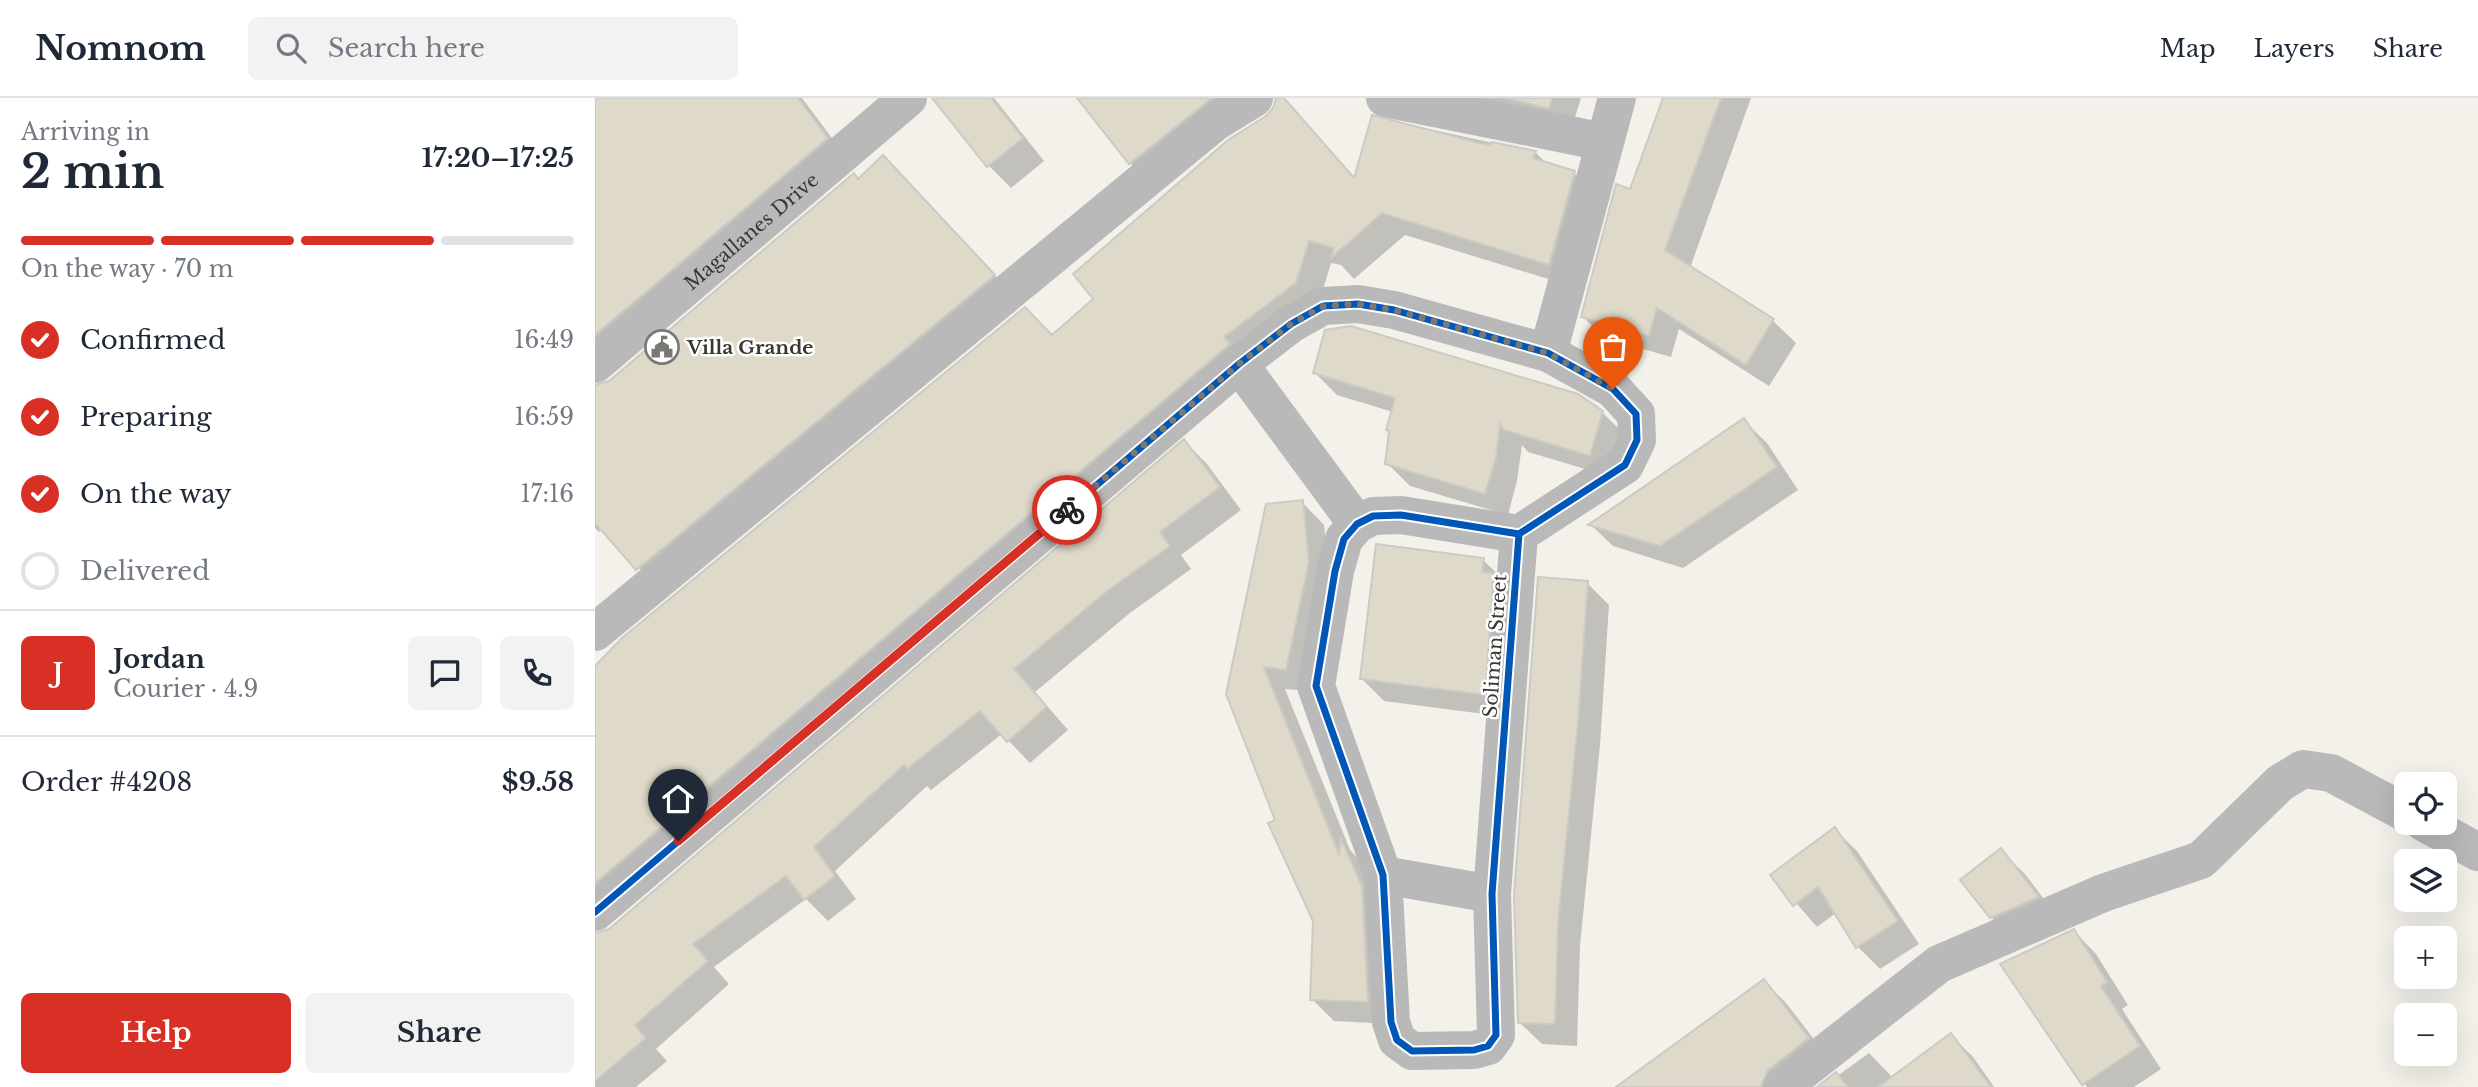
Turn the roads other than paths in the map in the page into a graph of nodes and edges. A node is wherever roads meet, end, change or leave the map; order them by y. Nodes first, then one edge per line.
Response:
1 (908, 98) edge
2 (1254, 98) edge
3 (1385, 98) edge
4 (1618, 98) edge
5 (1604, 142) junction
6 (1548, 353) junction
7 (595, 364) edge
8 (1239, 364) junction
9 (1357, 524) junction
10 (1519, 534) junction
11 (595, 632) edge
12 (2394, 807) edge
13 (2447, 835) edge
14 (2478, 852) edge
15 (1383, 875) junction
16 (1492, 894) junction
17 (595, 912) edge
18 (1783, 1087) edge

1 - 7 street, Magallanes Drive
2 - 11 street
3 - 5 street
4 - 5 street
5 - 6 street
6 - 8 street
6 - 10 street
8 - 9 street
8 - 17 street
9 - 10 street
9 - 15 street
10 - 16 street, Soliman Street
12 - 18 street
13 - 14 street
15 - 16 street
15 - 16 street, Soliman Street

